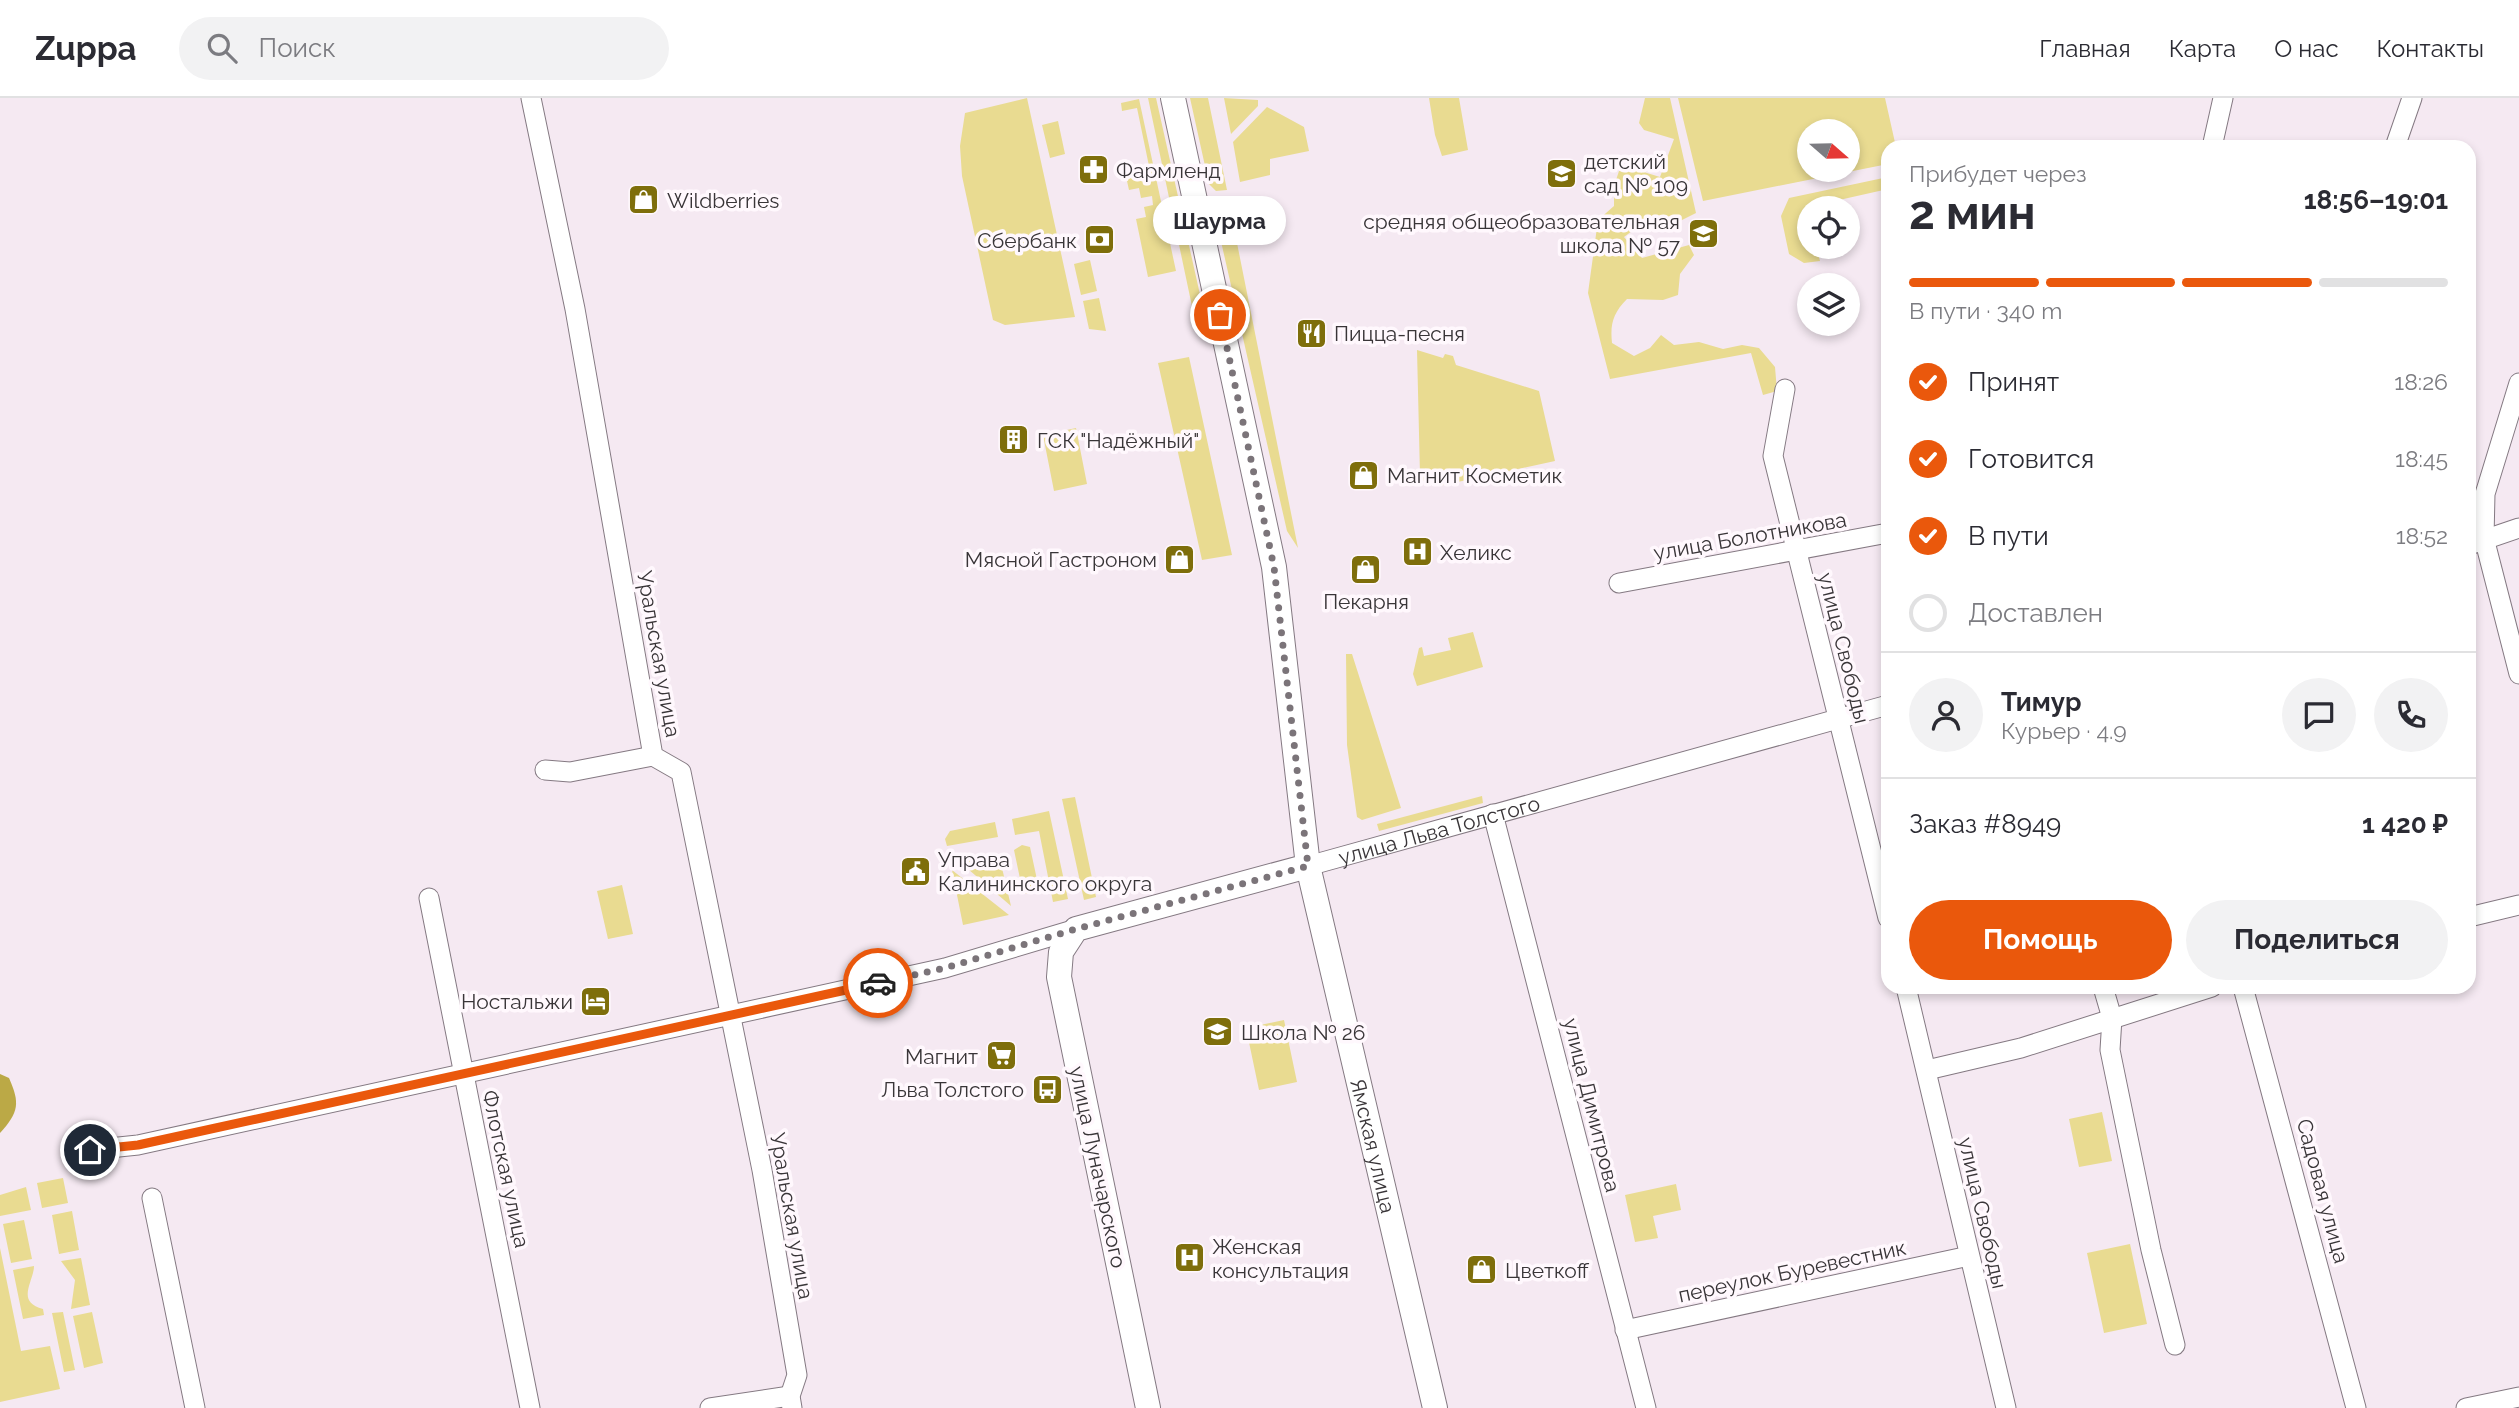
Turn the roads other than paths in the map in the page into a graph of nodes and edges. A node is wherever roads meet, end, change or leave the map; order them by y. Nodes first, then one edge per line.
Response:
1 (531, 98) edge
2 (1173, 98) edge
3 (2223, 98) edge
4 (2412, 98) edge
5 (2214, 140) edge
6 (2397, 140) edge
7 (2519, 383) edge
8 (1785, 389) dead end
9 (2519, 528) edge
10 (1881, 534) edge
11 (2477, 542) edge
12 (1797, 552) junction
13 (1619, 583) dead end
14 (2519, 674) edge
15 (1881, 707) edge
16 (1838, 719) junction
17 (653, 756) junction
18 (545, 771) dead end
19 (1493, 814) junction
20 (1308, 866) junction
21 (1881, 890) edge
22 (429, 898) dead end
23 (2519, 905) edge
24 (2476, 915) edge
25 (1076, 929) junction
26 (1908, 994) edge
27 (2105, 994) edge
28 (2189, 994) edge
29 (2245, 994) edge
30 (730, 1016) junction
31 (2112, 1018) junction
32 (1927, 1070) junction
33 (464, 1074) junction
34 (90, 1150) dead end
35 (152, 1198) dead end
36 (1969, 1256) junction
37 (1625, 1330) junction
38 (2175, 1345) dead end
39 (2519, 1398) edge
40 (791, 1402) edge
41 (195, 1408) edge
42 (530, 1408) edge
43 (710, 1408) edge
44 (1148, 1408) edge
45 (1435, 1408) edge
46 (1646, 1408) edge
47 (2006, 1408) edge
48 (2356, 1408) edge
49 (2466, 1408) edge

1 - 17 street, Уральская улица
2 - 20 main road, Ямская улица
3 - 5 street
4 - 6 street
7 - 11 street
8 - 12 street, улица Свободы
9 - 11 street
10 - 12 street, улица Болотникова
11 - 14 street
12 - 13 street, улица Болотникова
12 - 16 street, улица Свободы
15 - 16 street, улица Льва Толстого
16 - 19 street, улица Льва Толстого
16 - 21 street, улица Свободы
17 - 18 street
17 - 30 street, Уральская улица
19 - 20 street, улица Льва Толстого
19 - 37 street, улица Димитрова
20 - 25 main road, улица Льва Толстого
20 - 45 main road, Ямская улица
22 - 33 street, Флотская улица
23 - 24 street
25 - 30 street, улица Льва Толстого
25 - 44 main road, улица Луначарского
26 - 32 street, улица Свободы
27 - 31 street
28 - 31 street
29 - 48 street, Садовая улица
30 - 33 street, улица Льва Толстого
30 - 40 street, Уральская улица
31 - 32 street
31 - 38 street
32 - 36 street, улица Свободы
33 - 34 street, улица Льва Толстого
33 - 42 street, Флотская улица
35 - 41 street
36 - 37 street, переулок Буревестник
36 - 47 street, улица Свободы
37 - 46 street, улица Димитрова
39 - 49 street
40 - 43 street

